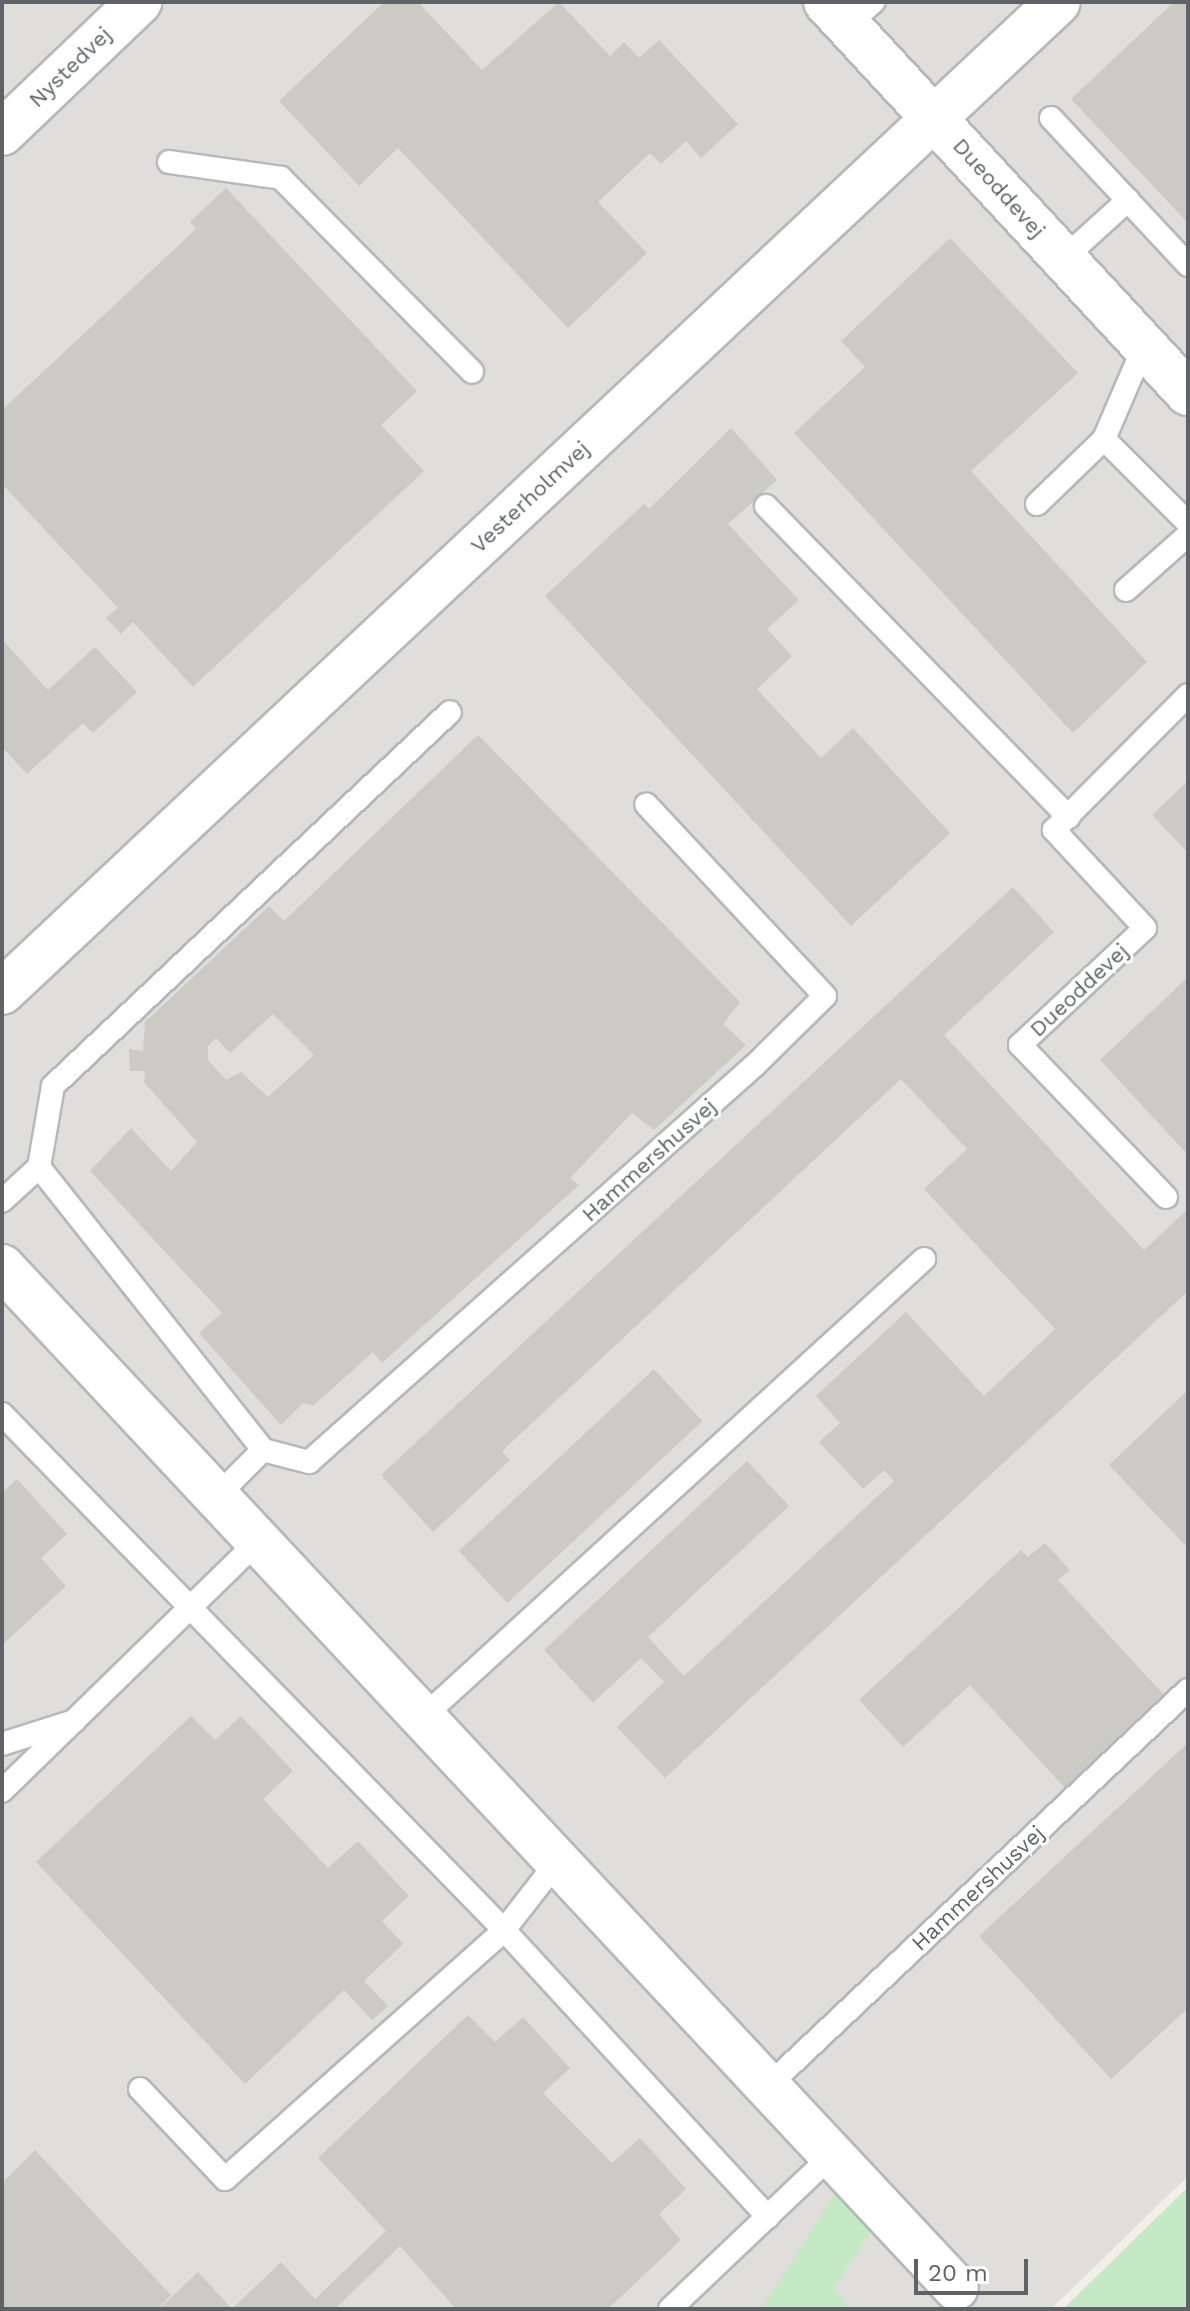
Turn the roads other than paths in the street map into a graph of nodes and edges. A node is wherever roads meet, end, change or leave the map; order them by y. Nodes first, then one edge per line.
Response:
1 (139, 2) edge
2 (1058, 2) edge
3 (849, 10) edge
4 (934, 117) junction
5 (1051, 118) dead end
6 (2, 133) edge
7 (169, 162) dead end
8 (1128, 200) junction
9 (1063, 259) junction
10 (1188, 265) edge
11 (1144, 346) junction
12 (472, 372) dead end
13 (1184, 382) edge
14 (1104, 439) junction
15 (1037, 504) dead end
16 (766, 506) dead end
17 (1188, 523) edge
18 (1188, 535) edge
19 (1126, 590) dead end
20 (1188, 695) edge
21 (450, 712) dead end
22 (646, 804) dead end
23 (1068, 817) junction
24 (2, 992) edge
25 (39, 1167) junction
26 (1166, 1197) dead end
27 (2, 1201) edge
28 (924, 1259) dead end
29 (2, 1267) edge
30 (2, 1414) edge
31 (263, 1450) junction
32 (217, 1496) junction
33 (259, 1540) junction
34 (190, 1608) junction
35 (1188, 1690) edge
36 (423, 1717) junction
37 (78, 1719) junction
38 (2, 1744) edge
39 (2, 1791) edge
40 (558, 1861) junction
41 (504, 1930) junction
42 (768, 2086) junction
43 (140, 2089) dead end
44 (832, 2155) junction
45 (768, 2217) junction
46 (956, 2288) dead end
47 (670, 2309) edge

1 - 6 street, Nystedvej
2 - 4 street, Vesterholmvej
3 - 4 street
4 - 9 street, Dueoddevej
4 - 24 street, Vesterholmvej
5 - 8 lane
7 - 12 lane
8 - 9 lane, Dueoddevej
8 - 10 lane
9 - 11 street, Dueoddevej
11 - 13 street, Dueoddevej
11 - 14 lane
14 - 15 lane
14 - 17 lane
16 - 23 lane
18 - 19 lane
20 - 23 lane
21 - 25 lane
22 - 31 lane, Hammershusvej
23 - 26 lane, Dueoddevej
25 - 27 lane
25 - 31 lane
28 - 36 lane
29 - 32 street
30 - 34 lane
31 - 32 lane
32 - 33 street
33 - 34 lane
33 - 36 street
34 - 37 lane
34 - 41 lane
35 - 42 lane, Hammershusvej
36 - 40 street
37 - 38 lane
37 - 39 lane
40 - 41 lane
40 - 42 street
41 - 43 lane
41 - 45 lane
42 - 44 street
44 - 45 lane
44 - 46 street
45 - 47 lane

